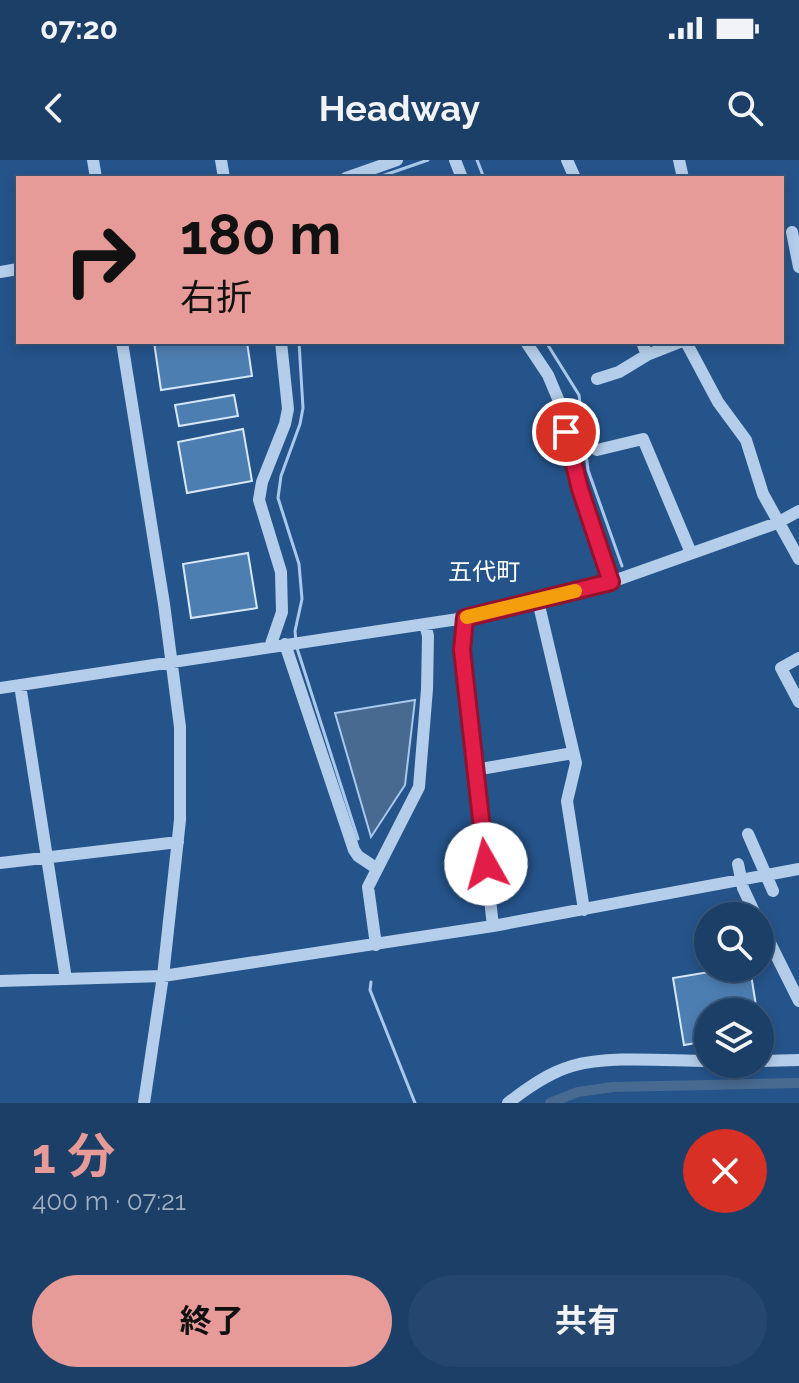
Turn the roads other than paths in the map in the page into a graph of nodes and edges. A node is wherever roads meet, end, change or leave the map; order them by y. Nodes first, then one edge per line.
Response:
1 (397, 160) edge
2 (352, 176) edge
3 (791, 231) edge
4 (799, 267) edge
5 (122, 344) edge
6 (281, 344) edge
7 (527, 344) edge
8 (643, 344) edge
9 (675, 344) edge
10 (687, 344) edge
11 (647, 355) junction
12 (597, 379) dead end
13 (597, 450) dead end
14 (799, 511) edge
15 (777, 523) junction
16 (691, 553) junction
17 (799, 559) edge
18 (611, 582) junction
19 (538, 601) junction
20 (465, 618) junction
21 (425, 624) junction
22 (285, 644) junction
23 (270, 647) junction
24 (799, 658) edge
25 (171, 661) junction
26 (20, 685) junction
27 (0, 688) edge
28 (799, 702) edge
29 (573, 753) junction
30 (475, 770) junction
31 (748, 834) dead end
32 (178, 842) junction
33 (47, 857) junction
34 (0, 863) edge
35 (738, 864) dead end
36 (376, 868) junction
37 (799, 869) edge
38 (765, 876) junction
39 (741, 881) junction
40 (773, 891) dead end
41 (750, 902) edge
42 (584, 910) junction
43 (493, 926) junction
44 (376, 945) junction
45 (774, 951) edge
46 (163, 976) junction
47 (66, 979) junction
48 (0, 981) edge
49 (799, 1001) edge
50 (799, 1060) edge
51 (694, 1061) edge
52 (774, 1061) edge
53 (144, 1103) edge
54 (508, 1103) edge

1 - 2 street
3 - 4 street
5 - 25 street
6 - 23 street
7 - 18 street
8 - 11 street
9 - 11 street
10 - 15 street
11 - 12 street
13 - 16 street
14 - 15 street
15 - 16 street
15 - 17 street
16 - 18 street
18 - 19 street
19 - 20 street
19 - 29 street
20 - 21 street
20 - 30 street
21 - 22 street
21 - 36 street
22 - 23 street
22 - 36 street
23 - 25 street
24 - 28 street
25 - 26 street
25 - 32 street
26 - 27 street
26 - 33 street
29 - 30 street
29 - 42 street
30 - 43 street
31 - 38 street
32 - 33 street
32 - 46 street
33 - 34 street
33 - 47 street
35 - 39 street
36 - 44 street
37 - 38 street
38 - 39 street
38 - 40 street
39 - 41 street
39 - 42 street
42 - 43 street
43 - 44 street
44 - 46 street
45 - 49 street
46 - 47 street
46 - 53 street
47 - 48 street
50 - 52 street
51 - 54 street

